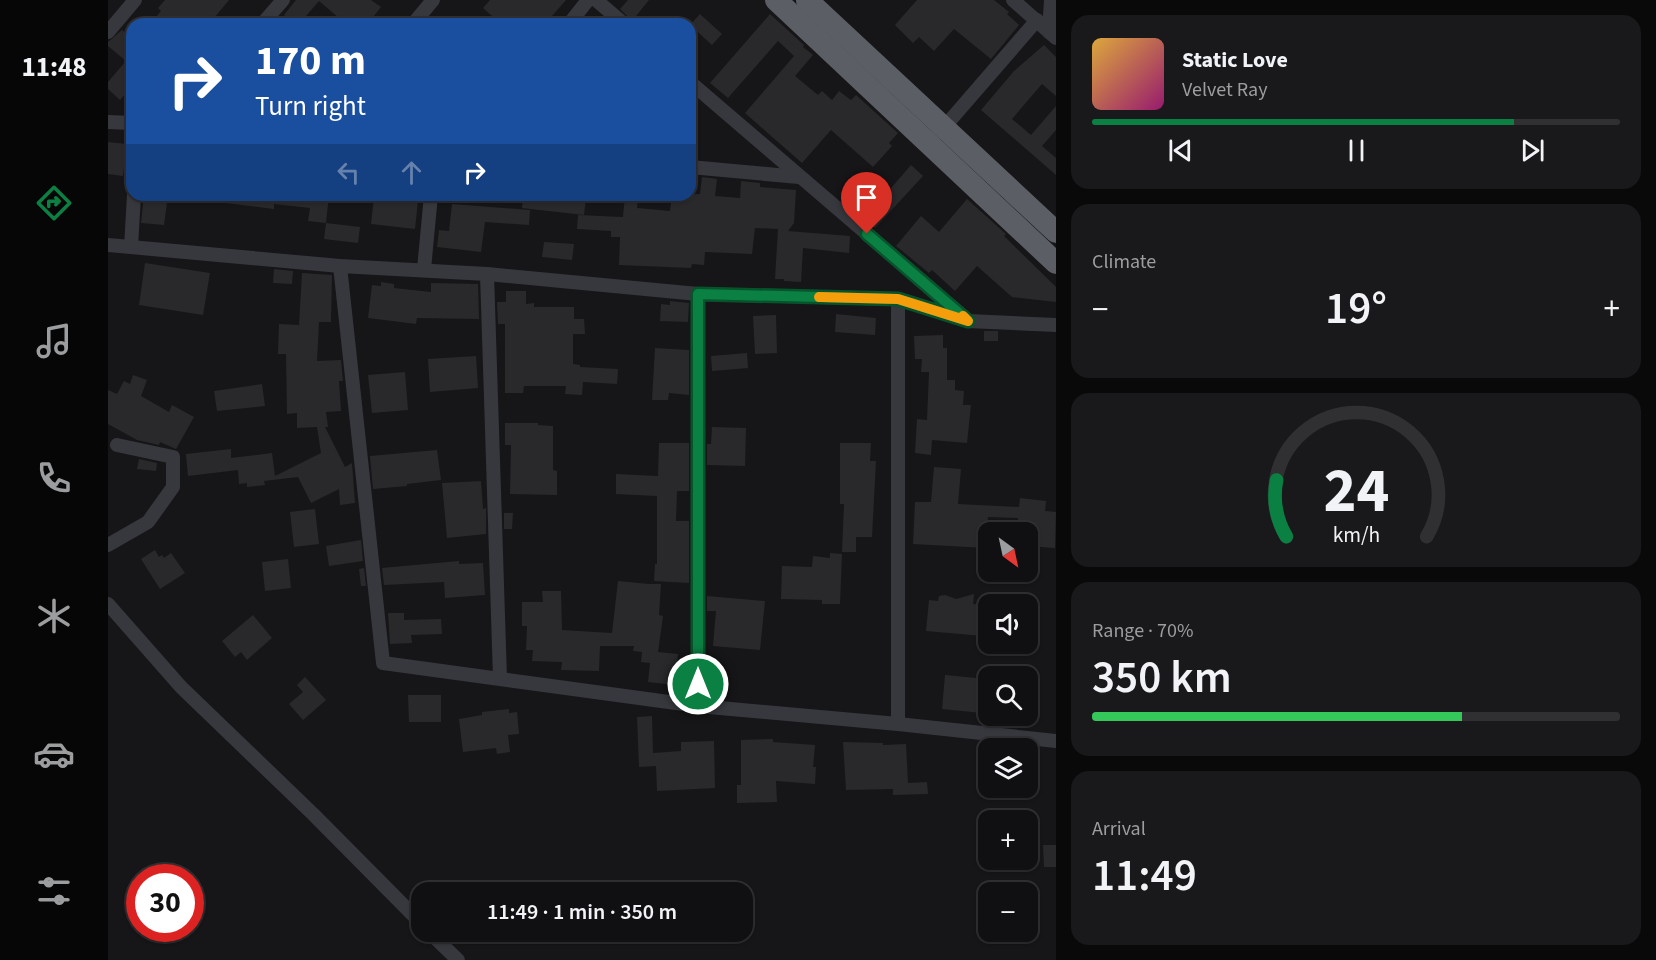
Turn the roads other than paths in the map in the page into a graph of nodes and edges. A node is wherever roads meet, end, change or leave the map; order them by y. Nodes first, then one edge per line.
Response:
1 (135, 0) edge
2 (283, 0) edge
3 (433, 0) edge
4 (588, 0) edge
5 (596, 0) edge
6 (776, 0) edge
7 (807, 0) edge
8 (1013, 0) edge
9 (1051, 0) edge
10 (267, 18) edge
11 (418, 18) edge
12 (574, 18) edge
13 (617, 18) edge
14 (1037, 20) junction
15 (108, 32) edge
16 (1053, 35) edge
17 (696, 89) edge
18 (108, 122) edge
19 (126, 123) edge
20 (936, 136) junction
21 (696, 168) edge
22 (799, 177) junction
23 (134, 201) edge
24 (430, 201) edge
25 (1056, 232) edge
26 (108, 244) edge
27 (131, 247) junction
28 (1056, 263) edge
29 (340, 266) junction
30 (424, 270) junction
31 (487, 274) junction
32 (698, 294) junction
33 (898, 299) junction
34 (968, 321) junction
35 (1056, 325) edge
36 (117, 445) dead end
37 (108, 545) edge
38 (108, 604) edge
39 (500, 678) junction
40 (698, 706) junction
41 (898, 724) junction
42 (1056, 741) edge
43 (411, 913) edge
44 (439, 942) edge
45 (458, 960) edge

1 - 15 street
2 - 10 street
3 - 11 street
4 - 12 street
5 - 13 street
6 - 20 highway
7 - 20 highway
8 - 14 street
9 - 16 street
14 - 16 street
14 - 20 street
17 - 22 street
18 - 19 street
20 - 25 highway
20 - 28 highway
21 - 22 street
22 - 34 street
23 - 27 street
24 - 30 street
26 - 27 street
27 - 29 street
29 - 30 street
29 - 39 street
30 - 31 street
31 - 32 street
31 - 39 street
32 - 33 street
32 - 40 street
33 - 34 street
33 - 41 street
34 - 35 street
36 - 37 street
38 - 43 street
39 - 40 street
40 - 41 street
41 - 42 street
44 - 45 street

